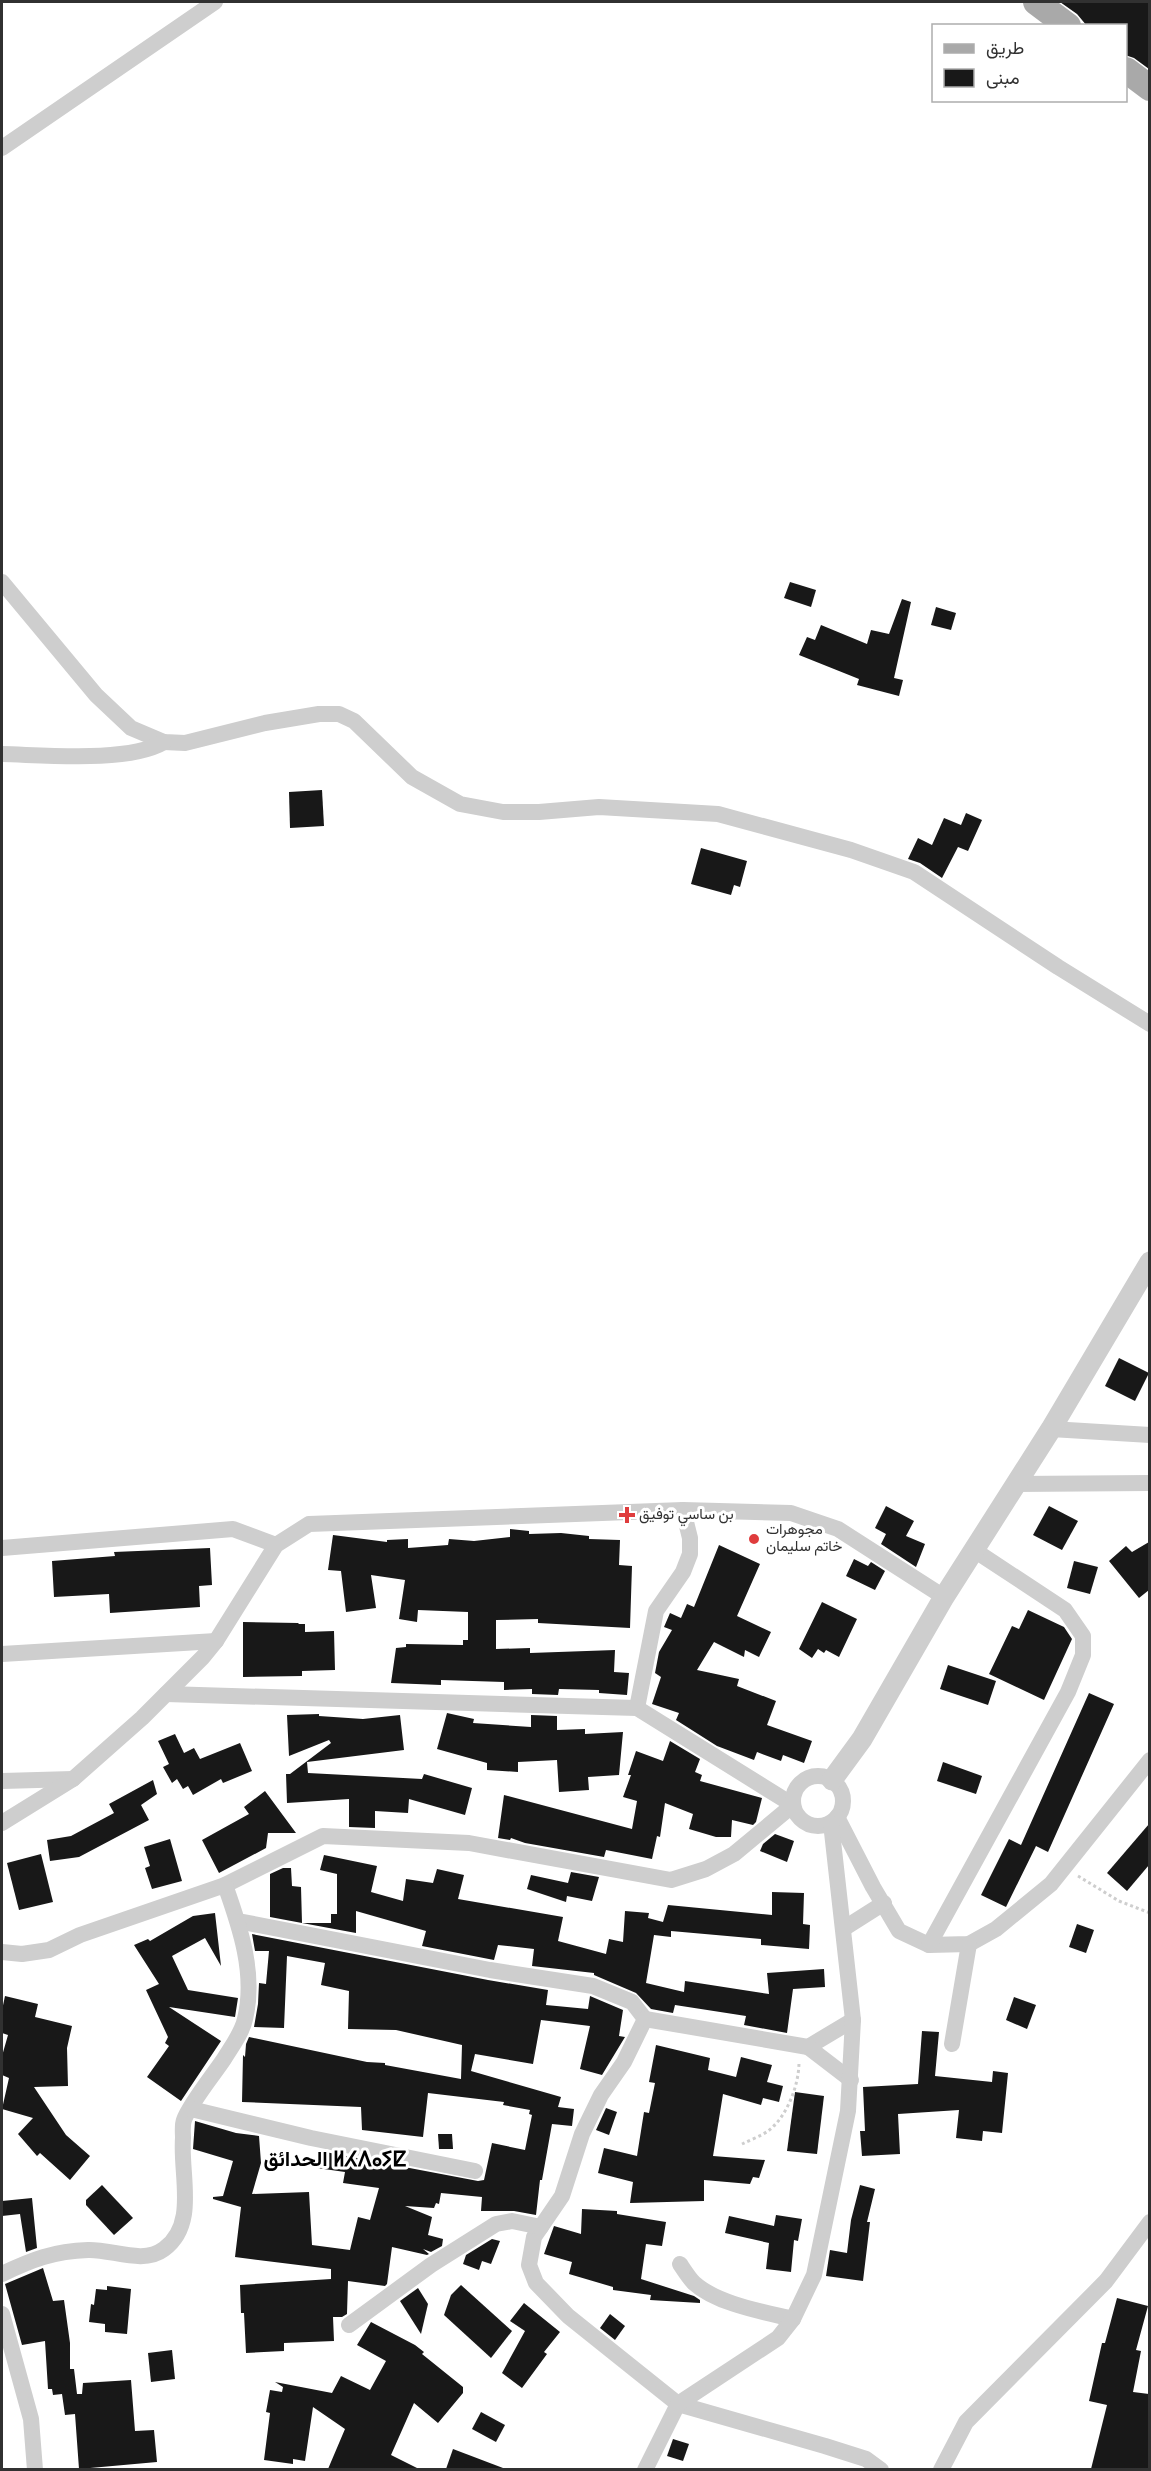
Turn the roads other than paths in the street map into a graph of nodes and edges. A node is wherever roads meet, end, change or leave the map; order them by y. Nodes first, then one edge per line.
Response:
1 (215, 2) edge
2 (1036, 2) edge
3 (1065, 24) edge
4 (1127, 71) edge
5 (1149, 88) edge
6 (2, 148) edge
7 (2, 582) edge
8 (164, 742) junction
9 (2, 754) edge
10 (1149, 1024) edge
11 (1149, 1262) edge
12 (1051, 1429) junction
13 (1149, 1435) edge
14 (1149, 1483) edge
15 (1016, 1484) junction
16 (683, 1510) junction
17 (276, 1545) junction
18 (2, 1548) edge
19 (974, 1550) junction
20 (944, 1597) junction
21 (216, 1641) junction
22 (2, 1654) edge
23 (165, 1694) junction
24 (637, 1708) junction
25 (1149, 1760) edge
26 (73, 1779) junction
27 (832, 1780) junction
28 (2, 1781) edge
29 (793, 1805) junction
30 (834, 1820) junction
31 (2, 1823) edge
32 (225, 1885) junction
33 (884, 1903) junction
34 (238, 1921) junction
35 (843, 1929) junction
36 (969, 1944) junction
37 (929, 1945) junction
38 (2, 1952) edge
39 (645, 2019) junction
40 (853, 2020) junction
41 (952, 2044) dead end
42 (803, 2046) junction
43 (851, 2080) junction
44 (191, 2109) junction
45 (475, 2171) dead end
46 (1149, 2222) edge
47 (541, 2227) junction
48 (680, 2264) dead end
49 (2, 2274) edge
50 (2, 2314) edge
51 (794, 2319) junction
52 (349, 2325) dead end
53 (678, 2404) junction
54 (866, 2464) edge
55 (35, 2469) edge
56 (645, 2469) edge
57 (881, 2469) edge
58 (941, 2469) edge

1 - 6 street
2 - 3 main road
4 - 5 main road
7 - 8 street
8 - 9 street
8 - 10 street
11 - 12 street
12 - 13 street
12 - 15 street
14 - 15 street
15 - 19 street
16 - 17 street
16 - 20 street
16 - 24 street
17 - 18 street
17 - 21 street
19 - 20 street
19 - 37 street
20 - 27 street
21 - 22 street
21 - 23 street
23 - 24 street
23 - 26 street
24 - 29 street
25 - 36 street
26 - 28 street
26 - 31 street
27 - 29 street
27 - 30 street
29 - 30 street
29 - 32 street
30 - 33 street
30 - 35 street
32 - 34 street
32 - 38 street
33 - 35 street
33 - 37 street
34 - 39 street
34 - 44 street
35 - 40 street
36 - 37 street
36 - 41 street
39 - 42 street
39 - 47 street
40 - 42 street
40 - 43 street
42 - 43 street
43 - 51 street
44 - 45 street
44 - 49 street
46 - 58 street
47 - 52 street
47 - 53 street
48 - 51 street
50 - 55 street
51 - 53 street
53 - 54 street
53 - 56 street
54 - 57 street

